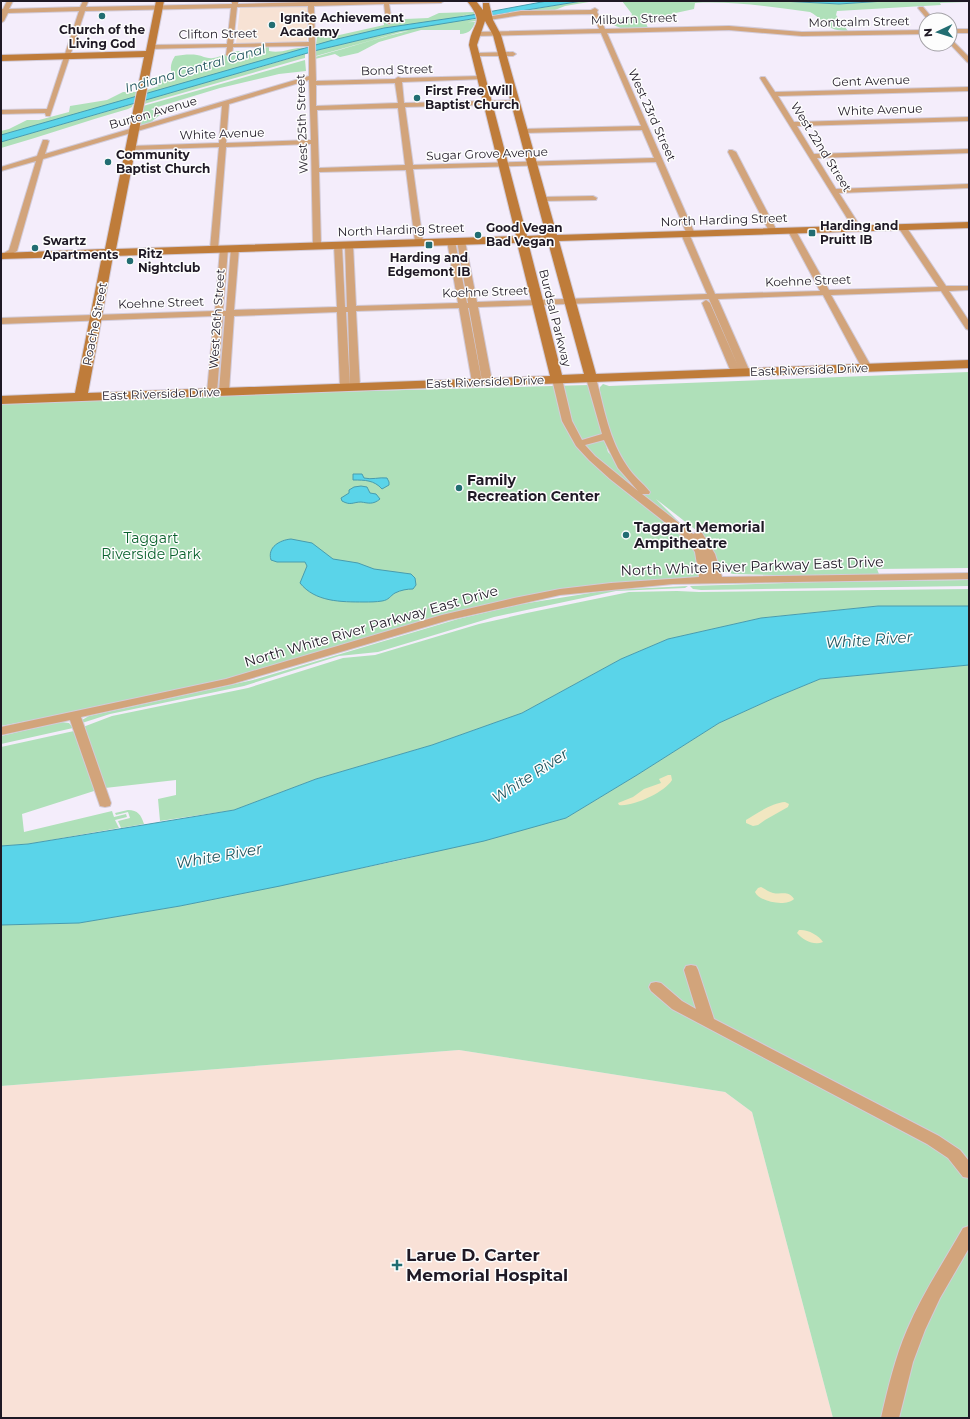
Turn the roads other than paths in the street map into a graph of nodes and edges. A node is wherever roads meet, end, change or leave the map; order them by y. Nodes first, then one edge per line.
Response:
1 (10, 1) edge
2 (85, 1) edge
3 (441, 1) edge
4 (471, 1) edge
5 (485, 1) edge
6 (311, 2) edge
7 (386, 2) edge
8 (235, 3) edge
9 (160, 4) edge
10 (921, 8) dead end
11 (82, 9) junction
12 (3, 11) edge
13 (925, 12) edge
14 (484, 15) junction
15 (1, 21) edge
16 (389, 22) dead end
17 (603, 31) junction
18 (958, 31) edge
19 (969, 31) edge
20 (918, 32) edge
21 (476, 34) junction
22 (497, 34) junction
23 (793, 34) joint
24 (311, 44) junction
25 (229, 45) junction
26 (958, 49) edge
27 (149, 51) junction
28 (502, 54) junction
29 (513, 54) dead end
30 (476, 55) junction
31 (67, 56) junction
32 (228, 56) dead end
33 (1, 58) edge
34 (969, 61) edge
35 (482, 78) junction
36 (763, 78) dead end
37 (312, 80) junction
38 (398, 80) junction
39 (969, 89) edge
40 (774, 94) junction
41 (515, 102) junction
42 (226, 103) junction
43 (488, 103) junction
44 (401, 106) junction
45 (314, 108) junction
46 (1, 112) edge
47 (969, 119) edge
48 (792, 124) junction
49 (645, 128) junction
50 (134, 130) junction
51 (523, 131) junction
52 (45, 141) dead end
53 (315, 142) junction
54 (223, 145) junction
55 (131, 148) junction
56 (969, 151) edge
57 (732, 152) dead end
58 (812, 156) junction
59 (40, 157) junction
60 (659, 160) junction
61 (532, 164) junction
62 (504, 165) junction
63 (409, 168) junction
64 (1, 169) edge
65 (315, 170) junction
66 (969, 186) edge
67 (834, 190) junction
68 (593, 198) dead end
69 (542, 199) junction
70 (969, 225) edge
71 (902, 227) junction
72 (858, 228) junction
73 (773, 231) junction
74 (792, 231) junction
75 (684, 234) junction
76 (552, 238) junction
77 (522, 239) junction
78 (456, 241) junction
79 (419, 242) junction
80 (343, 245) junction
81 (317, 246) junction
82 (224, 249) junction
83 (112, 252) junction
84 (3, 256) edge
85 (943, 288) junction
86 (969, 288) edge
87 (827, 292) junction
88 (708, 296) junction
89 (570, 301) junction
90 (538, 302) junction
91 (462, 305) junction
92 (472, 305) junction
93 (341, 309) junction
94 (351, 309) junction
95 (218, 313) junction
96 (230, 313) junction
97 (101, 317) junction
98 (1, 321) edge
99 (969, 327) edge
100 (969, 364) edge
101 (867, 368) junction
102 (741, 372) junction
103 (591, 378) junction
104 (557, 379) junction
105 (482, 382) junction
106 (350, 387) junction
107 (218, 392) junction
108 (86, 397) junction
109 (1, 400) edge
110 (607, 436) junction
111 (579, 444) junction
112 (969, 576) edge
113 (711, 580) junction
114 (74, 715) junction
115 (1, 731) edge
116 (105, 803) dead end
117 (691, 970) dead end
118 (656, 986) dead end
119 (708, 1022) junction
120 (969, 1172) edge
121 (969, 1233) edge
122 (890, 1418) edge

1 - 12 street
2 - 11 street
3 - 7 street
4 - 14 street
5 - 14 street, Burdsal Parkway
6 - 7 street
6 - 8 street
6 - 24 street, West 25th Street
7 - 16 street
8 - 9 street
8 - 25 street
9 - 11 street
9 - 27 street, Roache Street
10 - 13 street
11 - 12 street
11 - 31 street
12 - 15 street
14 - 17 street, West 23rd Street
14 - 21 street, Burdsal Parkway
14 - 22 street, Burdsal Parkway
17 - 22 street, Milburn Street
17 - 23 street, Milburn Street
17 - 49 street, West 23rd Street
18 - 19 street
20 - 23 street, Montcalm Street
21 - 22 street, Milburn Street
21 - 30 street, Burdsal Parkway
22 - 28 street, Burdsal Parkway
24 - 25 street, Clifton Street
24 - 37 street, West 25th Street
25 - 27 street, Clifton Street
25 - 32 street
26 - 34 street
27 - 31 street, Clifton Street
27 - 50 street, Roache Street
28 - 29 street
28 - 30 street
28 - 41 street, Burdsal Parkway
30 - 35 street, Burdsal Parkway
31 - 33 street, Clifton Street
31 - 46 street
35 - 38 street, Bond Street
35 - 43 street, Burdsal Parkway
36 - 40 street, West 22nd Street
37 - 38 street, Bond Street
37 - 42 street, Burton Avenue
37 - 45 street, West 25th Street
38 - 44 street
39 - 40 street, Gent Avenue
40 - 48 street, West 22nd Street
41 - 43 street
41 - 51 street, Burdsal Parkway
42 - 50 street, Burton Avenue
42 - 54 street, West 26th Street
43 - 44 street
43 - 62 street, Burdsal Parkway
44 - 45 street
44 - 63 street
45 - 53 street, West 25th Street
47 - 48 street, White Avenue
48 - 58 street, West 22nd Street
49 - 51 street
49 - 60 street, West 23rd Street
50 - 55 street, Roache Street
50 - 59 street, Burton Avenue
51 - 61 street, Burdsal Parkway
52 - 59 street
53 - 54 street, White Avenue
53 - 65 street, West 25th Street
54 - 55 street, White Avenue
54 - 82 street, West 26th Street
55 - 83 street, Roache Street
56 - 58 street
57 - 73 street
58 - 67 street, West 22nd Street
59 - 64 street, Burton Avenue
59 - 84 street
60 - 61 street, Sugar Grove Avenue
60 - 75 street, West 23rd Street
61 - 62 street, Sugar Grove Avenue
61 - 69 street, Burdsal Parkway
62 - 63 street, Sugar Grove Avenue
62 - 77 street, Burdsal Parkway
63 - 65 street, Sugar Grove Avenue
63 - 79 street
65 - 81 street, West 25th Street
66 - 67 street
67 - 72 street, West 22nd Street
68 - 69 street
69 - 76 street, Burdsal Parkway
70 - 71 street, North Harding Street
71 - 72 street, North Harding Street
71 - 85 street
72 - 74 street, North Harding Street
73 - 74 street, North Harding Street
73 - 75 street, North Harding Street
74 - 87 street
75 - 76 street, North Harding Street
75 - 88 street, West 23rd Street
76 - 77 street, North Harding Street
76 - 89 street, Burdsal Parkway
77 - 78 street, North Harding Street
77 - 90 street, Burdsal Parkway
78 - 79 street, North Harding Street
78 - 91 street
78 - 92 street
79 - 80 street, North Harding Street
80 - 81 street, North Harding Street
80 - 93 street
80 - 94 street
81 - 82 street, North Harding Street
82 - 83 street, North Harding Street
82 - 95 street, West 26th Street
82 - 96 street, West 26th Street
83 - 84 street, North Harding Street
83 - 97 street, Roache Street
85 - 86 street, Koehne Street
85 - 87 street, Koehne Street
85 - 99 street
87 - 88 street, Koehne Street
87 - 101 street
88 - 89 street, Koehne Street
88 - 102 street, West 23rd Street
89 - 90 street, Koehne Street
89 - 103 street, Burdsal Parkway
90 - 92 street, Koehne Street
90 - 104 street, Burdsal Parkway
91 - 92 street, Koehne Street
91 - 94 street, Koehne Street
91 - 105 street
92 - 105 street
93 - 94 street, Koehne Street
93 - 96 street, Koehne Street
93 - 106 street
94 - 106 street
95 - 96 street, Koehne Street
95 - 97 street, Koehne Street
95 - 107 street, West 26th Street
96 - 107 street, West 26th Street
97 - 98 street, Koehne Street
97 - 108 street, Roache Street
100 - 101 street, East Riverside Drive
101 - 102 street, East Riverside Drive
102 - 103 street, East Riverside Drive
103 - 104 street, East Riverside Drive
103 - 110 street, Burdsal Parkway
104 - 105 street, East Riverside Drive
104 - 111 street, Burdsal Parkway
105 - 106 street, East Riverside Drive
106 - 107 street, East Riverside Drive
107 - 108 street, East Riverside Drive
108 - 109 street, East Riverside Drive
110 - 111 street
110 - 113 street, Burdsal Parkway
111 - 113 street, Burdsal Parkway
112 - 113 street, North White River Parkway East Drive
113 - 114 street, North White River Parkway East Drive
114 - 115 street, North White River Parkway East Drive
114 - 116 street
117 - 119 street
118 - 119 street
119 - 120 street
121 - 122 street

